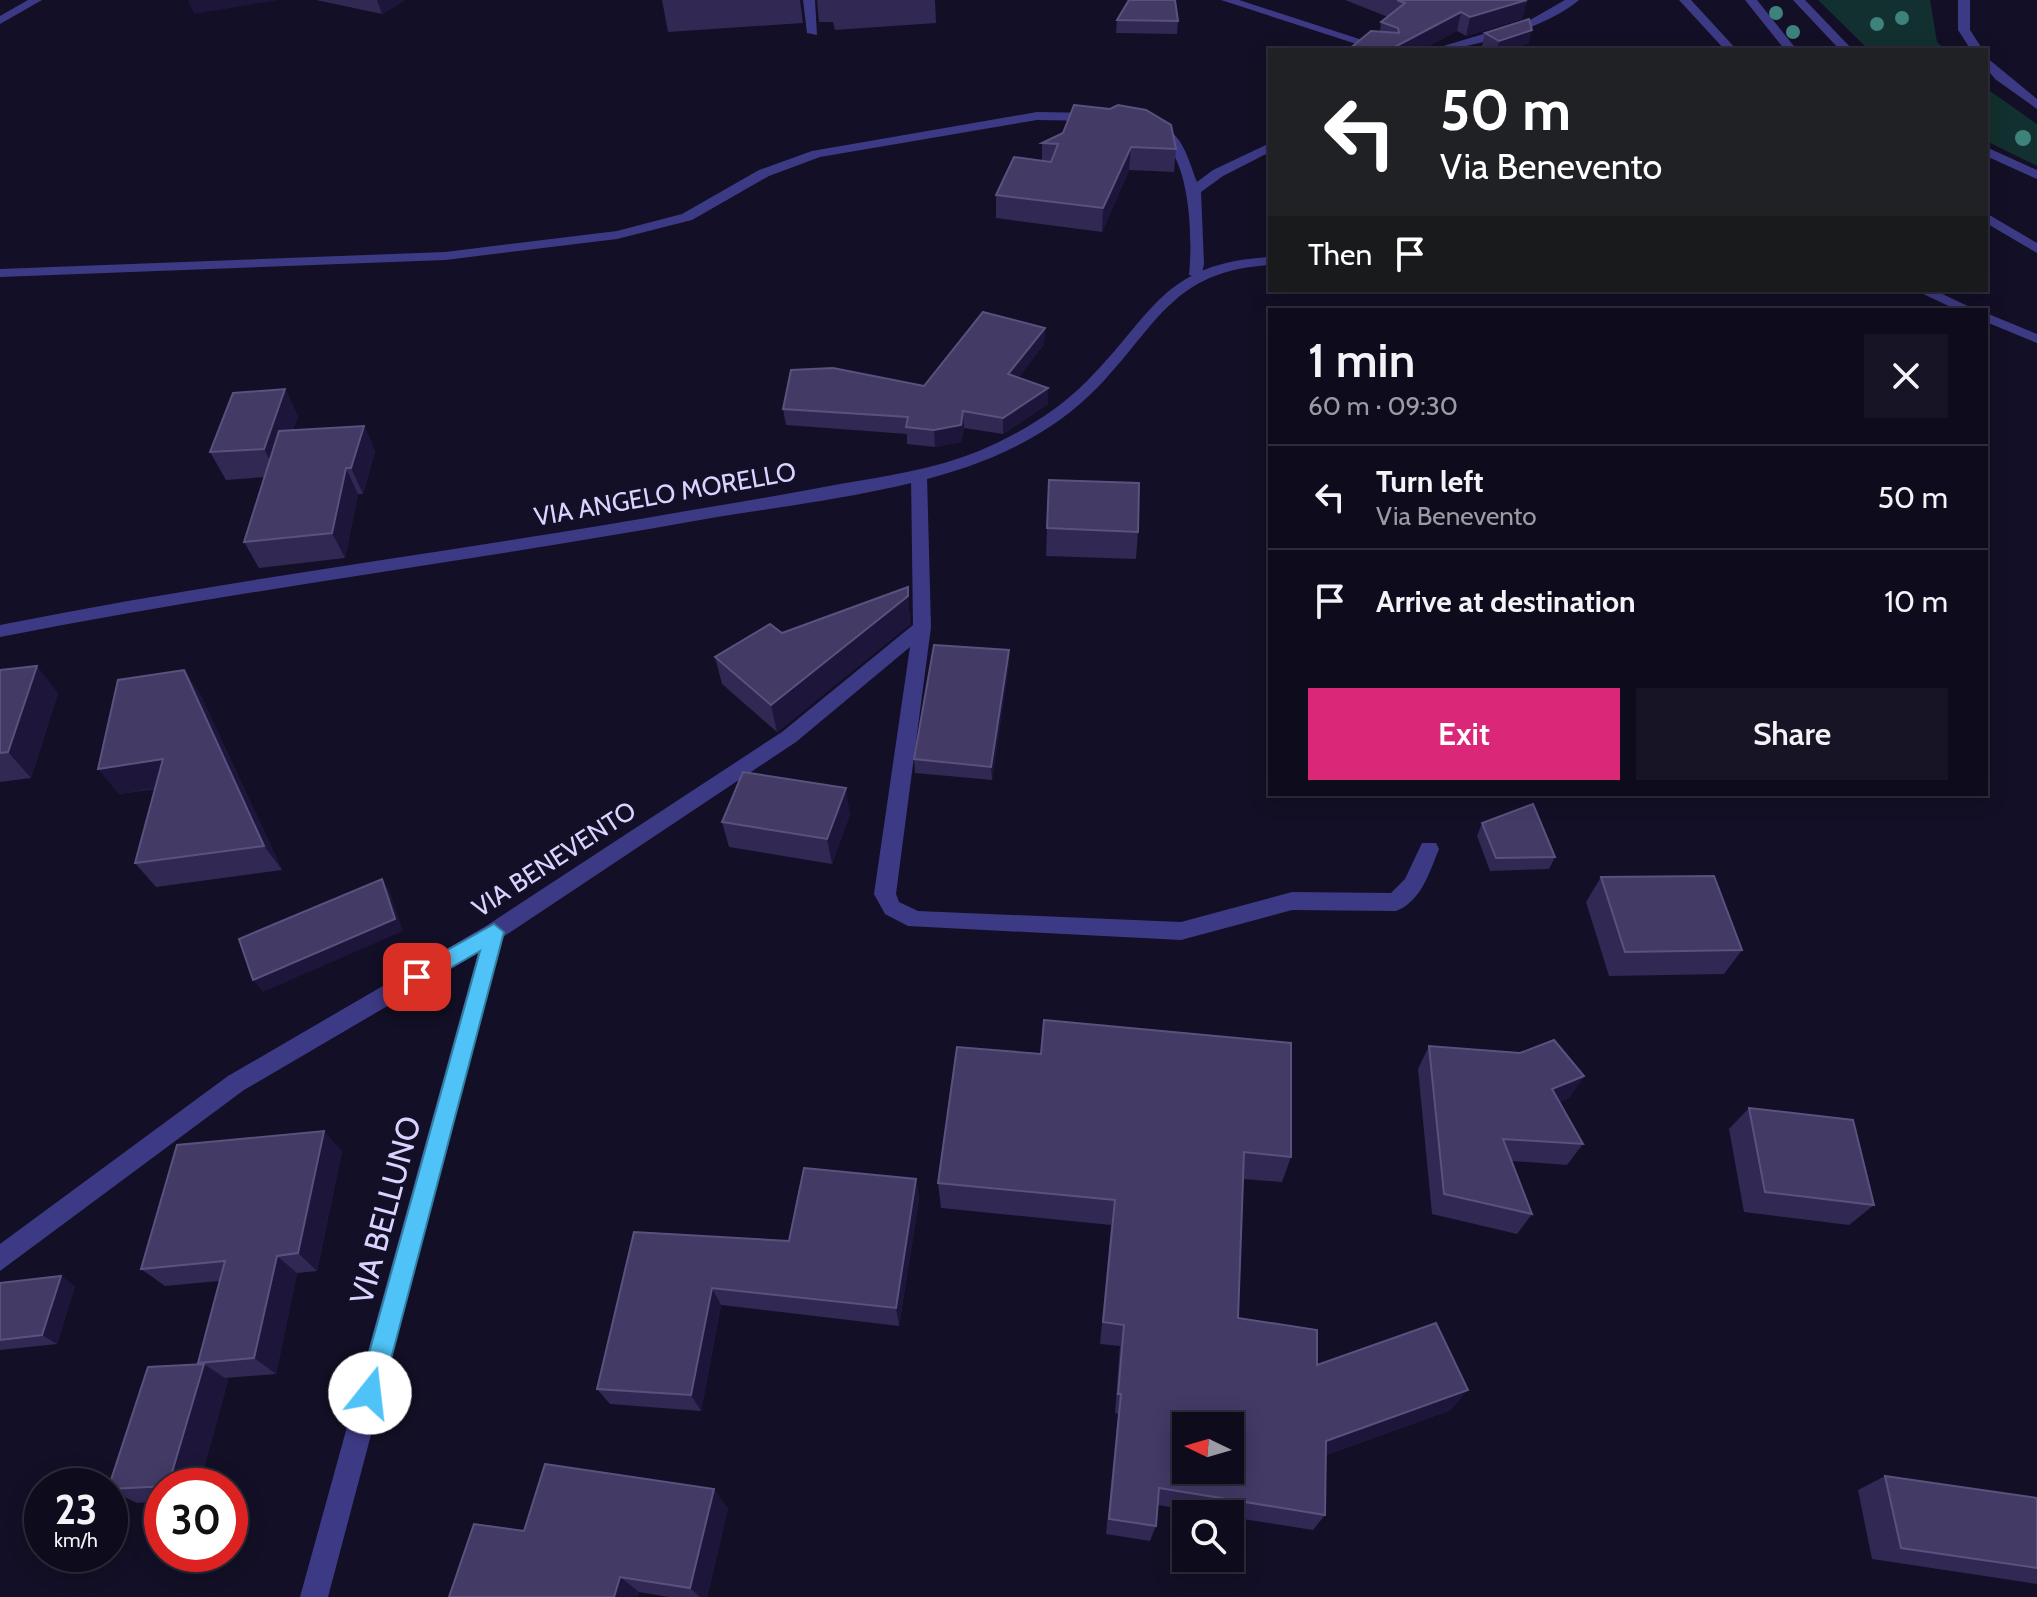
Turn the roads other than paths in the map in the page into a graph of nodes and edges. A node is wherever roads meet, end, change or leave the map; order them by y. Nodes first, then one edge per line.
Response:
1 (36, 0) edge
2 (809, 0) edge
3 (1227, 0) edge
4 (1573, 0) edge
5 (1685, 0) edge
6 (1751, 0) edge
7 (1799, 0) edge
8 (1964, 0) edge
9 (0, 21) edge
10 (813, 33) dead end
11 (1381, 48) edge
12 (1443, 48) edge
13 (1729, 48) edge
14 (1789, 48) edge
15 (1845, 48) edge
16 (1976, 48) edge
17 (1988, 63) edge
18 (2037, 105) edge
19 (1110, 119) edge
20 (1135, 123) edge
21 (1268, 148) edge
22 (1988, 152) edge
23 (2037, 175) edge
24 (1195, 190) junction
25 (1988, 218) edge
26 (2037, 249) edge
27 (1268, 261) edge
28 (0, 273) edge
29 (1196, 275) junction
30 (1927, 292) edge
31 (1964, 308) edge
32 (1988, 318) edge
33 (2037, 339) edge
34 (919, 476) junction
35 (922, 627) junction
36 (0, 631) edge
37 (1429, 849) dead end
38 (494, 932) junction
39 (0, 1259) edge
40 (314, 1597) edge

1 - 9 street
2 - 10 street
3 - 11 street
4 - 12 street
5 - 13 street
6 - 14 street
7 - 15 street
8 - 16 street
17 - 18 street
19 - 28 street
20 - 24 street
21 - 24 street
22 - 23 street
24 - 29 street
25 - 26 street
27 - 29 street, VIA ANGELO MORELLO
29 - 34 street, VIA ANGELO MORELLO
30 - 31 street
32 - 33 street
34 - 35 street
34 - 36 street, VIA ANGELO MORELLO
35 - 37 street
35 - 38 street, VIA BENEVENTO
38 - 39 street, VIA BENEVENTO
38 - 40 street, VIA BELLUNO

